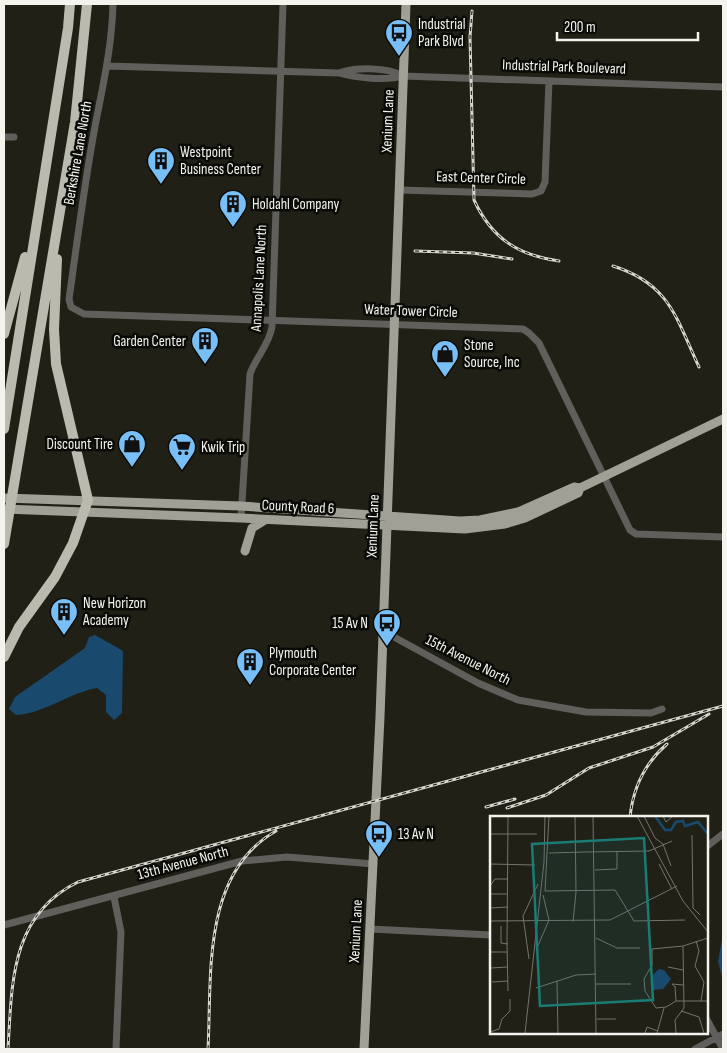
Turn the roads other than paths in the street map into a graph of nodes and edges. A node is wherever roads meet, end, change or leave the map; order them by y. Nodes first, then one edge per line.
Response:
1 (70, 4) edge
2 (87, 4) edge
3 (113, 4) edge
4 (283, 4) edge
5 (406, 4) edge
6 (108, 66) junction
7 (281, 72) junction
8 (403, 76) junction
9 (549, 81) junction
10 (723, 87) edge
11 (4, 137) edge
12 (14, 137) dead end
13 (399, 190) junction
14 (62, 203) junction
15 (39, 210) junction
16 (70, 307) joint
17 (272, 320) junction
18 (394, 324) junction
19 (4, 334) edge
20 (723, 419) edge
21 (4, 429) edge
22 (602, 476) junction
23 (4, 498) edge
24 (88, 500) junction
25 (242, 506) junction
26 (4, 509) edge
27 (86, 511) junction
28 (241, 518) junction
29 (267, 519) junction
30 (387, 522) junction
31 (723, 538) edge
32 (4, 544) edge
33 (245, 552) dead end
34 (383, 631) junction
35 (4, 657) edge
36 (662, 709) dead end
37 (723, 834) edge
38 (707, 845) edge
39 (374, 864) junction
40 (114, 896) junction
41 (4, 925) edge
42 (370, 929) junction
43 (490, 935) edge
44 (707, 1019) edge
45 (720, 1036) edge
46 (116, 1049) edge
47 (364, 1049) edge
48 (695, 1049) edge
49 (723, 1049) edge

1 - 15 highway
2 - 14 highway
3 - 6 street, Berkshire Lane North
4 - 7 street, Annapolis Lane North
5 - 8 main road, Xenium Lane
6 - 7 street, Industrial Park Boulevard
6 - 16 street, Berkshire Lane North
7 - 8 street, Industrial Park Boulevard
7 - 17 street, Annapolis Lane North
8 - 9 street, Industrial Park Boulevard
8 - 13 main road, Xenium Lane
9 - 10 street, Industrial Park Boulevard
9 - 13 street, East Center Circle
11 - 12 street
13 - 18 main road, Xenium Lane
14 - 24 highway
14 - 32 highway
15 - 19 highway
15 - 21 highway
16 - 17 street, Water Tower Circle
17 - 18 street, Water Tower Circle
17 - 25 street, Annapolis Lane North
18 - 22 street, Water Tower Circle
18 - 30 main road, Xenium Lane
20 - 22 main road, County Road 6
22 - 30 main road, County Road 6
22 - 31 street, Water Tower Circle
23 - 24 main road, County Road 6
24 - 25 main road, County Road 6
24 - 27 highway
25 - 28 street, Annapolis Lane North
25 - 30 main road, County Road 6
26 - 27 main road, County Road 6
27 - 28 main road, County Road 6
27 - 35 highway
28 - 29 main road, County Road 6
29 - 30 main road, County Road 6
29 - 33 main road
30 - 34 main road, Xenium Lane
34 - 36 street, 15th Avenue North
34 - 39 main road, Xenium Lane
37 - 38 street
39 - 40 street, 13th Avenue North
39 - 42 main road, Xenium Lane
40 - 41 street, 13th Avenue North
40 - 46 street
42 - 43 street
42 - 47 main road, Xenium Lane
44 - 45 street
45 - 48 street
45 - 49 street

